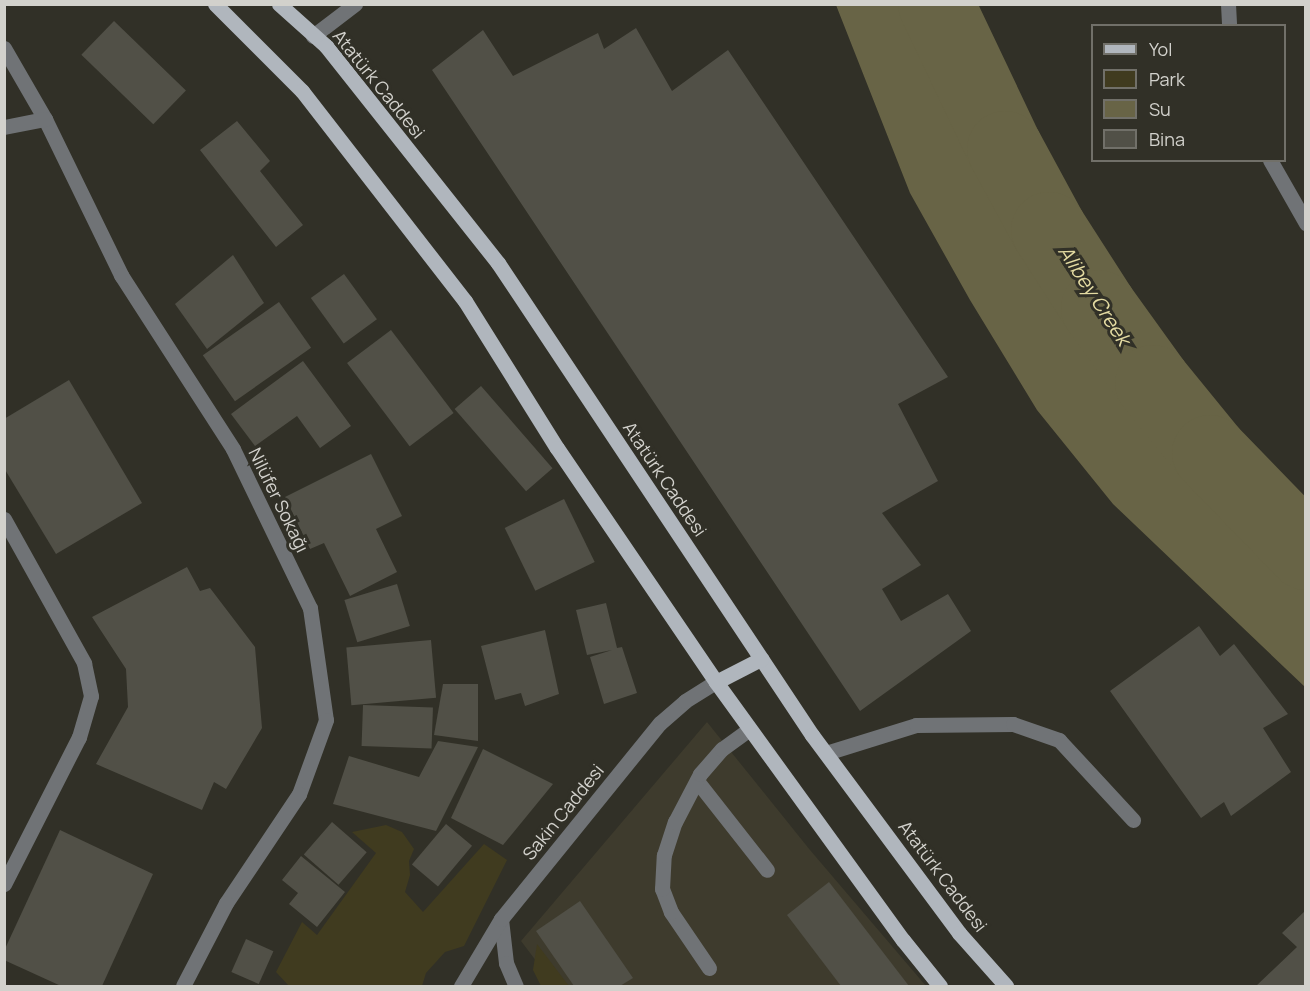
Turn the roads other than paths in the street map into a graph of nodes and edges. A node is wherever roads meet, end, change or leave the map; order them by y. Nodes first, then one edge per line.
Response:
1 (215, 4) edge
2 (279, 4) edge
3 (355, 4) edge
4 (1228, 4) edge
5 (1229, 24) edge
6 (313, 36) junction
7 (4, 48) edge
8 (45, 119) junction
9 (4, 127) edge
10 (1271, 162) edge
11 (1305, 223) edge
12 (4, 519) edge
13 (761, 659) junction
14 (716, 682) junction
15 (750, 729) junction
16 (826, 753) junction
17 (697, 781) junction
18 (1133, 820) dead end
19 (767, 870) dead end
20 (4, 884) edge
21 (501, 919) junction
22 (709, 968) dead end
23 (183, 987) edge
24 (461, 987) edge
25 (516, 987) edge
26 (940, 987) edge
27 (1006, 987) edge

1 - 14 main road
2 - 6 main road, Atatürk Caddesi
3 - 6 street
4 - 5 street
6 - 13 main road, Atatürk Caddesi
7 - 8 street, Nilüfer Sokağı
8 - 9 street
8 - 23 street, Nilüfer Sokağı
10 - 11 street
12 - 20 street
13 - 14 main road
13 - 16 main road, Atatürk Caddesi
14 - 15 main road
14 - 21 street, Sakin Caddesi
15 - 17 street
15 - 26 main road
16 - 18 street
16 - 27 main road, Atatürk Caddesi
17 - 19 street
17 - 22 street
21 - 24 street, Sakin Caddesi
21 - 25 street

